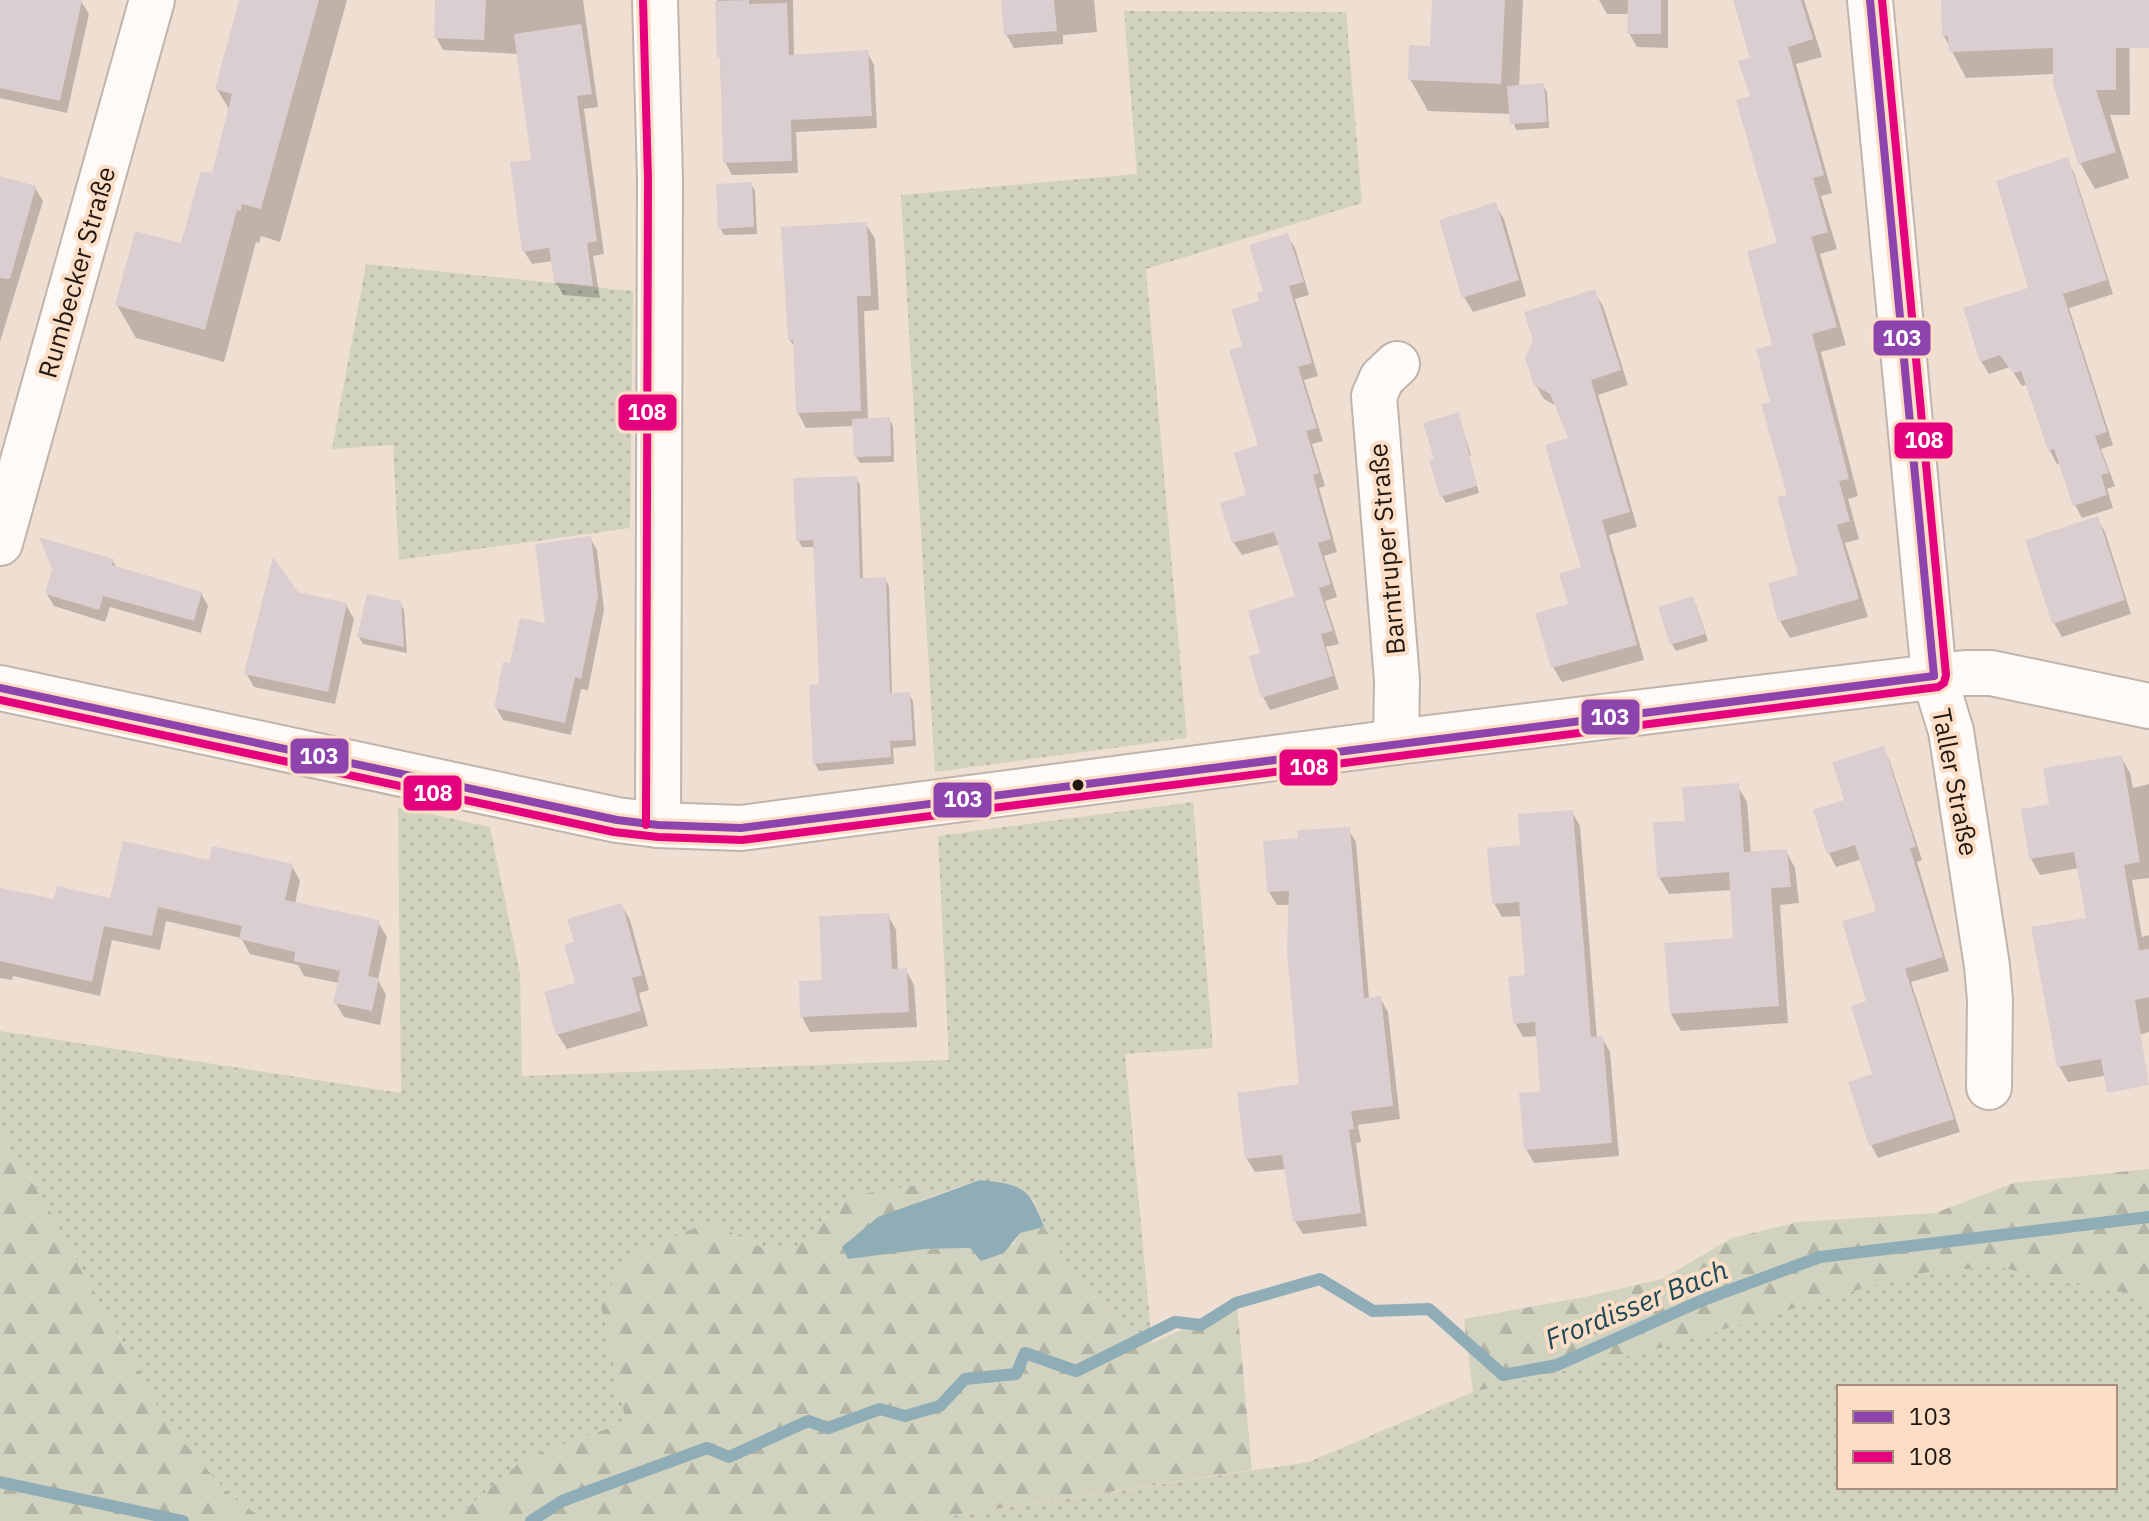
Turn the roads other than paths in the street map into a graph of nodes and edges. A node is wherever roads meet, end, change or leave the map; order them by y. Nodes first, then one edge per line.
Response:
1 (152, 0) edge
2 (655, 0) edge
3 (1870, 0) edge
4 (1397, 364) dead end
5 (0, 543) edge
6 (1934, 676) junction
7 (0, 688) edge
8 (2149, 706) edge
9 (1396, 742) junction
10 (658, 825) junction
11 (1989, 1087) dead end

1 - 5 street, Rumbecker Straße
2 - 10 street
3 - 6 street, Taller Straße
4 - 9 street, Barntruper Straße
6 - 8 street
6 - 9 street
6 - 11 street, Taller Straße
7 - 10 street
9 - 10 street

